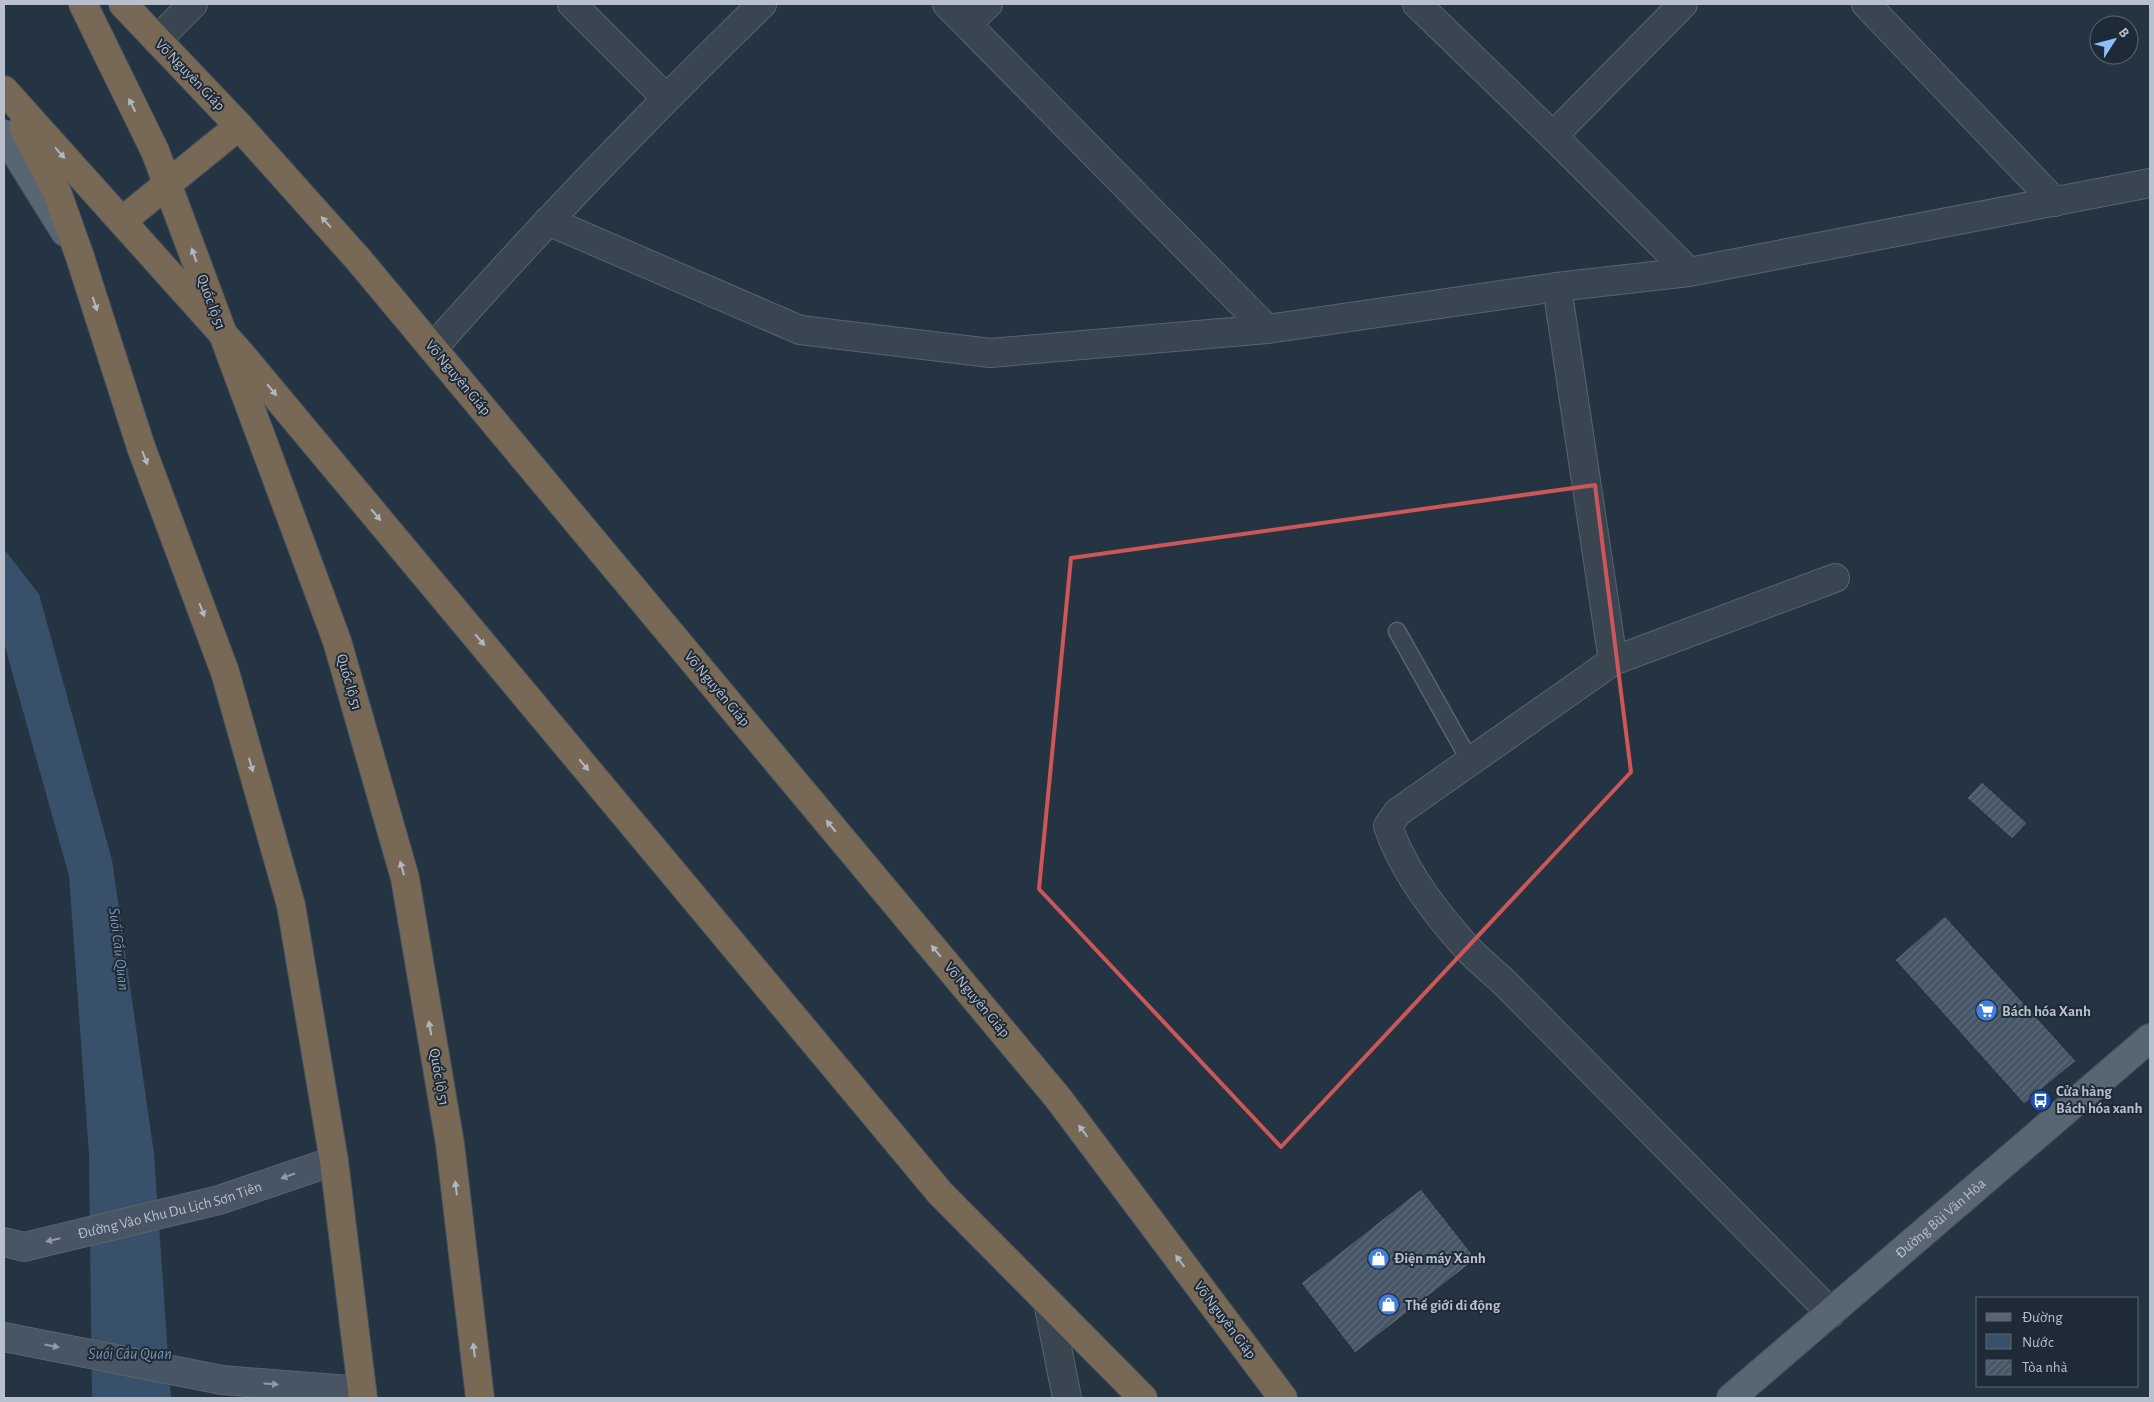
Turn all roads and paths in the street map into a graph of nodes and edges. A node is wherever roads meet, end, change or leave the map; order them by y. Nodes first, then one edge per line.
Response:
1 (83, 4) edge
2 (123, 4) edge
3 (192, 4) edge
4 (572, 4) edge
5 (762, 4) edge
6 (947, 4) edge
7 (988, 4) edge
8 (1417, 4) edge
9 (1683, 4) edge
10 (1866, 4) edge
11 (968, 24) junction
12 (157, 40) junction
13 (4, 91) edge
14 (666, 98) junction
15 (239, 126) junction
16 (4, 134) edge
17 (1553, 136) junction
18 (2150, 183) edge
19 (168, 185) junction
20 (2055, 202) junction
21 (122, 221) junction
22 (548, 221) junction
23 (80, 257) junction
24 (1689, 272) junction
25 (1558, 287) junction
26 (1267, 329) junction
27 (223, 334) junction
28 (433, 348) junction
29 (1835, 578) dead end
30 (1397, 631) dead end
31 (1613, 661) junction
32 (1470, 761) junction
33 (2150, 1038) edge
34 (334, 1161) junction
35 (14, 1244) edge
36 (1048, 1302) junction
37 (1831, 1313) junction
38 (4, 1337) edge
39 (1276, 1389) edge
40 (362, 1395) edge
41 (480, 1398) edge
42 (1067, 1398) edge
43 (1142, 1398) edge
44 (1297, 1398) edge
45 (1730, 1398) edge

19 -> 1 highway, Quốc lộ 51
2 - 12 highway, Võ Nguyên Giáp
3 - 12 street
4 - 14 street
5 - 14 street
6 - 11 street
7 - 11 street
8 - 17 street
9 - 17 street
10 - 20 street
11 - 26 street
12 - 15 highway, Võ Nguyên Giáp
13 -> 21 highway
13 - 23 highway
14 - 22 street
15 - 19 highway
28 -> 15 highway, Võ Nguyên Giáp
16 - 23 main road
17 - 24 street
18 - 20 street
19 - 21 highway
27 -> 19 highway, Quốc lộ 51
20 - 24 street
21 - 27 highway
22 - 26 street
22 - 28 street
23 -> 34 highway
24 - 25 street
25 - 26 street
25 - 31 street
27 -> 36 highway
41 -> 27 highway, Quốc lộ 51
39 -> 28 highway, Võ Nguyên Giáp
29 - 31 street
30 - 32 lane
31 - 32 street
32 - 37 street
33 - 37 main road, Đường Bùi Văn Hòa
34 -> 35 street, Đường Vào Khu Du Lịch Sơn Tiên
34 - 40 highway
36 - 42 street
36 - 43 highway
37 - 45 main road, Đường Bùi Văn Hòa
38 -> 40 street
39 - 44 highway, Võ Nguyên Giáp

